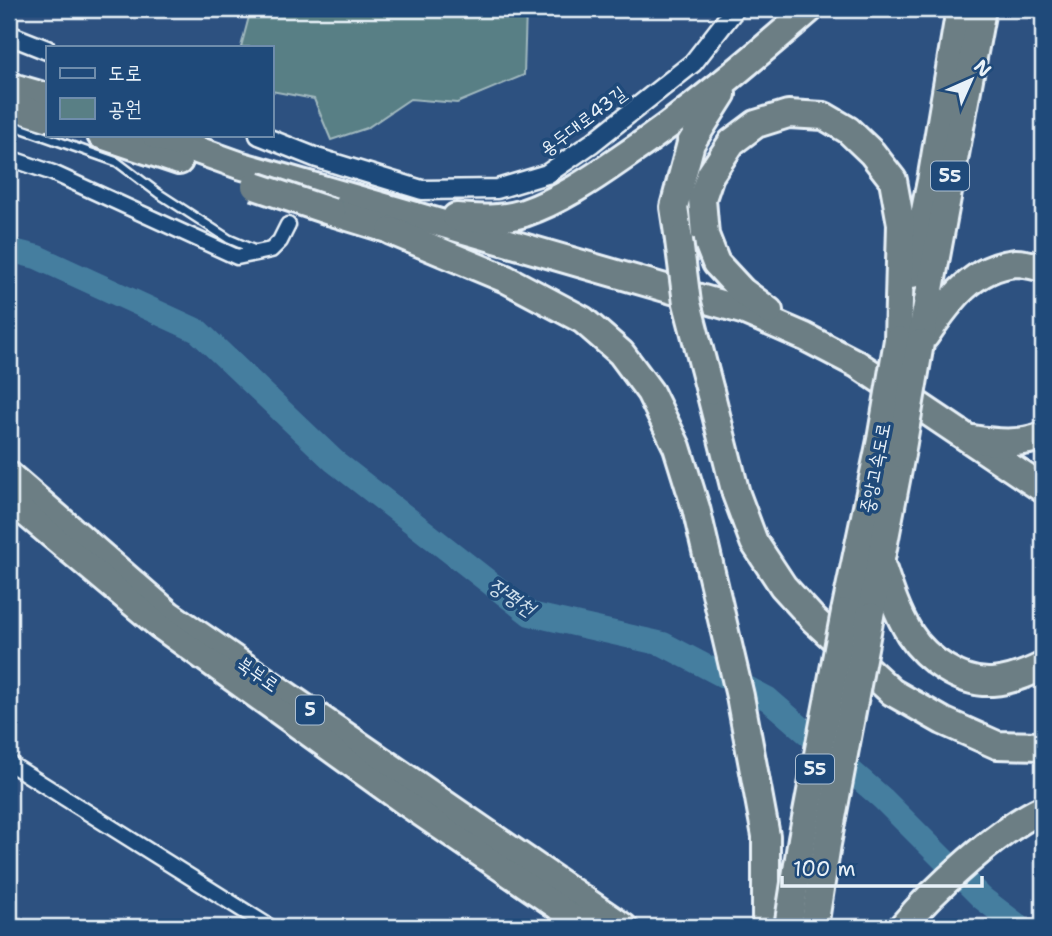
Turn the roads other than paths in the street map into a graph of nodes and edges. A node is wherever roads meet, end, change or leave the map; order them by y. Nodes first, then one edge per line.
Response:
1 (735, 9) edge
2 (810, 9) edge
3 (960, 9) edge
4 (982, 9) edge
5 (9, 35) edge
6 (46, 50) edge
7 (732, 78) junction
8 (9, 86) edge
9 (46, 97) edge
10 (9, 105) edge
11 (46, 117) edge
12 (9, 124) edge
13 (158, 136) edge
14 (261, 136) edge
15 (103, 142) edge
16 (9, 158) edge
17 (117, 162) junction
18 (392, 221) junction
19 (288, 225) dead end
20 (261, 253) junction
21 (1043, 268) edge
22 (805, 337) junction
23 (909, 342) junction
24 (1043, 436) edge
25 (971, 439) junction
26 (891, 447) junction
27 (9, 474) edge
28 (1043, 489) edge
29 (1043, 497) edge
30 (9, 500) edge
31 (881, 565) junction
32 (858, 614) junction
33 (1043, 666) edge
34 (1043, 746) edge
35 (9, 763) edge
36 (1043, 809) edge
37 (270, 927) edge
38 (587, 927) edge
39 (625, 927) edge
40 (766, 927) edge
41 (788, 927) edge
42 (814, 927) edge
43 (902, 927) edge

1 - 14 street, 용두대로43길
2 - 7 highway
3 - 23 highway, 중앙고속도로 / 55
4 - 23 highway, 중앙고속도로 / 55
5 - 6 street
7 - 18 highway
7 - 34 highway, bridge
8 - 9 highway
10 - 11 highway
12 - 17 lane
13 - 18 highway
15 - 17 lane
15 - 18 highway, bridge
16 - 20 street
17 - 20 lane
18 - 22 highway
18 - 29 highway
18 - 40 highway
19 - 20 street
21 - 23 highway
22 - 23 highway
22 - 25 highway
23 - 26 highway, 중앙고속도로 / 55, bridge
24 - 25 highway
25 - 28 highway
26 - 31 highway, 중앙고속도로 / 55
26 - 32 highway, 중앙고속도로 / 55
27 - 39 highway, 북부로 / 5
30 - 38 highway, 북부로 / 5
31 - 32 highway, 중앙고속도로 / 55
31 - 33 highway
32 - 41 highway, 중앙고속도로 / 55, bridge
32 - 42 highway, 중앙고속도로 / 55, bridge
35 - 37 street
36 - 43 highway

